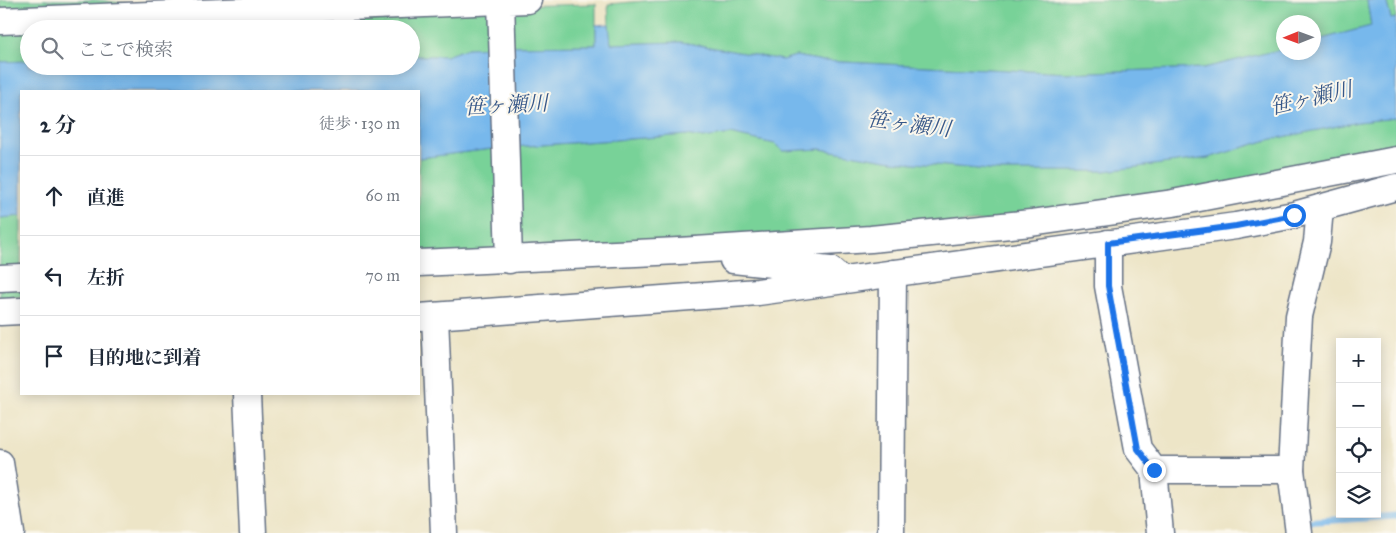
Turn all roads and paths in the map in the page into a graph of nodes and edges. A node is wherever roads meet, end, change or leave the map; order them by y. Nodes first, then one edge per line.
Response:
1 (157, 0) edge
2 (528, 0) edge
3 (502, 4) edge
4 (205, 14) junction
5 (51, 20) edge
6 (20, 21) edge
7 (0, 22) edge
8 (1396, 160) edge
9 (1396, 187) edge
10 (1320, 208) junction
11 (1108, 243) junction
12 (694, 250) junction
13 (509, 256) junction
14 (420, 263) edge
15 (893, 273) junction
16 (20, 277) edge
17 (0, 278) edge
18 (842, 281) junction
19 (20, 311) edge
20 (0, 312) edge
21 (427, 317) edge
22 (247, 395) edge
23 (0, 463) edge
24 (1154, 470) junction
25 (1291, 470) junction
26 (10, 533) edge
27 (253, 533) edge
28 (444, 533) edge
29 (891, 533) edge
30 (1160, 533) edge
31 (1300, 533) edge

1 - 4 street
2 - 3 street
3 - 4 street
3 - 13 street
4 - 5 street
6 - 7 street
8 - 12 street
9 - 10 street
10 - 11 street
10 - 25 street
11 - 15 street
11 - 24 street
12 - 13 street
12 - 18 street
13 - 14 street
15 - 18 street
15 - 29 street
16 - 17 street
18 - 21 street
19 - 20 street
21 - 28 street
22 - 27 street
23 - 26 street
24 - 25 street
24 - 30 street
25 - 31 street

